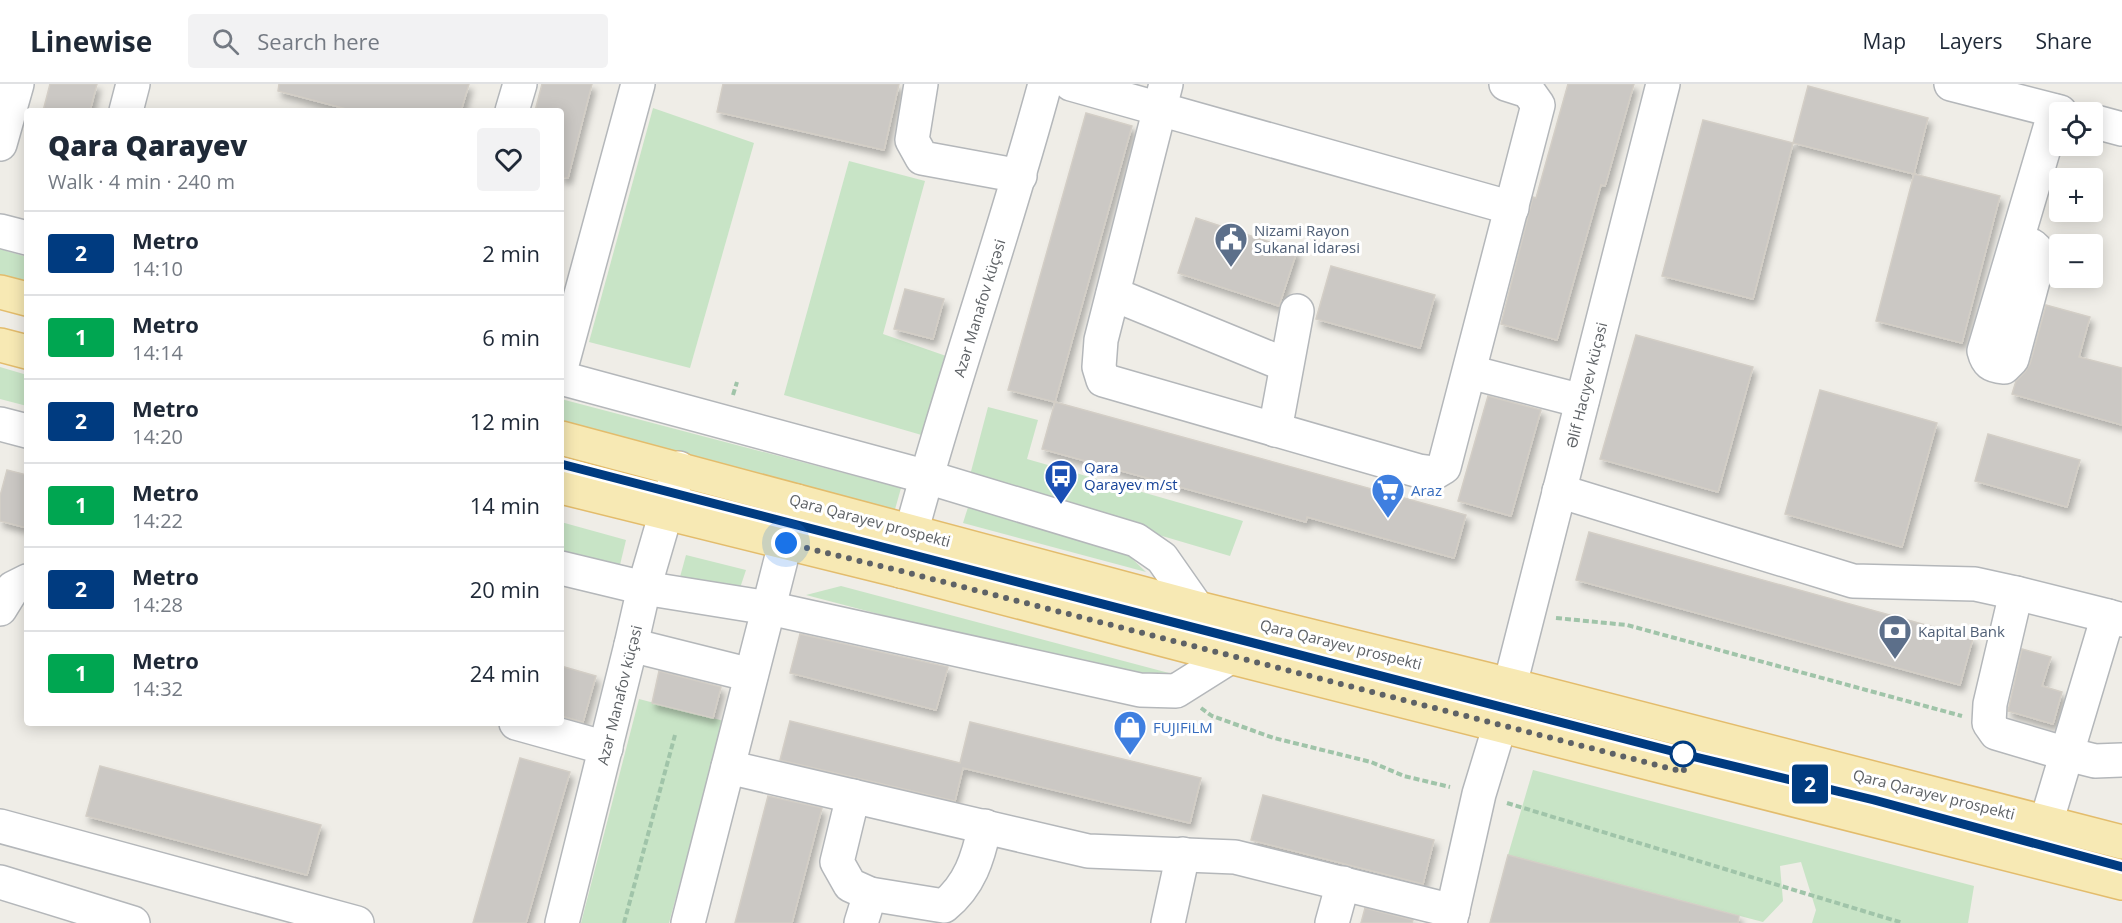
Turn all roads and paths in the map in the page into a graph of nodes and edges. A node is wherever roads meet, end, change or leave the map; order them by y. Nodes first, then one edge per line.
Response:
1 (17, 84) edge
2 (133, 84) edge
3 (520, 84) edge
4 (638, 84) edge
5 (921, 84) edge
6 (1045, 84) edge
7 (1071, 84) edge
8 (1506, 84) edge
9 (1663, 84) edge
10 (1951, 84) edge
11 (1163, 96) edge
12 (127, 108) edge
13 (513, 108) edge
14 (2049, 110) edge
15 (2103, 124) edge
16 (2122, 129) edge
17 (2049, 140) edge
18 (0, 144) edge
19 (1020, 176) junction
20 (1512, 208) junction
21 (0, 231) edge
22 (24, 237) edge
23 (2017, 240) dead end
24 (0, 292) edge
25 (1113, 294) junction
26 (24, 297) edge
27 (1297, 311) dead end
28 (0, 345) edge
29 (24, 351) edge
30 (564, 357) edge
31 (1286, 365) junction
32 (1470, 372) junction
33 (564, 379) edge
34 (1582, 402) junction
35 (0, 424) edge
36 (1275, 429) junction
37 (24, 430) edge
38 (564, 439) edge
39 (679, 468) junction
40 (927, 477) junction
41 (564, 488) edge
42 (1559, 491) junction
43 (796, 501) junction
44 (666, 512) junction
45 (911, 531) junction
46 (786, 543) junction
47 (564, 569) edge
48 (901, 571) junction
49 (24, 582) edge
50 (644, 588) junction
51 (2016, 593) junction
52 (770, 608) junction
53 (1197, 608) junction
54 (0, 609) edge
55 (1527, 618) junction
56 (2115, 618) edge
57 (632, 645) junction
58 (1230, 657) junction
59 (751, 675) junction
60 (1510, 686) junction
61 (1176, 691) junction
62 (1989, 723) junction
63 (1500, 725) junction
64 (527, 726) edge
65 (675, 735) dead end
66 (606, 748) junction
67 (2067, 754) junction
68 (2122, 760) edge
69 (728, 767) junction
70 (1479, 795) junction
71 (853, 796) junction
72 (2046, 823) junction
73 (0, 826) edge
74 (984, 826) junction
75 (2122, 842) edge
76 (1183, 854) junction
77 (0, 882) edge
78 (1343, 883) junction
79 (2122, 883) edge
80 (866, 908) edge
81 (1451, 917) edge
82 (133, 923) edge
83 (357, 923) edge
84 (562, 923) edge
85 (624, 923) edge
86 (688, 923) edge
87 (1167, 923) edge
88 (1332, 923) edge
89 (1903, 923) edge

1 - 18 street
2 - 12 street
3 - 13 street
4 - 30 street
5 - 19 street
6 - 19 street, Azər Manafov küçəsi
7 - 11 street
8 - 20 street
9 - 34 street, Əlif Hacıyev küçəsi
10 - 14 street
11 - 20 street
11 - 25 street
15 - 16 street
17 - 23 street
19 - 40 street, Azər Manafov küçəsi
20 - 32 street
21 - 22 street
24 - 26 main road
25 - 31 street
25 - 36 street
27 - 31 street
28 - 29 main road
31 - 36 street
32 - 34 street
32 - 36 street
33 - 40 street
34 - 42 street, Əlif Hacıyev küçəsi
35 - 37 street
38 - 39 main road, Qara Qarayev prospekti
39 - 43 main road, Qara Qarayev prospekti
39 - 44 street, Azər Manafov küçəsi
40 - 45 street, Azər Manafov küçəsi
40 - 53 street
41 - 44 main road
42 - 51 street
42 - 55 street, Əlif Hacıyev küçəsi
43 - 45 main road, Qara Qarayev prospekti
43 - 46 street
44 - 46 main road
44 - 50 street, Azər Manafov küçəsi
45 - 48 street, Azər Manafov küçəsi
45 - 53 main road, Qara Qarayev prospekti
46 - 48 main road
46 - 52 street
47 - 50 street
48 - 58 main road
49 - 54 street
50 - 52 street
50 - 57 street, Azər Manafov küçəsi
51 - 56 street
51 - 62 street
52 - 59 street
52 - 61 street
53 - 60 main road, Qara Qarayev prospekti
55 - 60 street, Əlif Hacıyev küçəsi
55 - 62 path
56 - 67 street
57 - 59 street
57 - 66 street, Azər Manafov küçəsi
58 - 61 street
58 - 63 main road
59 - 69 street
60 - 72 main road, Qara Qarayev prospekti
61 - 70 path
62 - 67 street
63 - 70 street
63 - 79 main road
64 - 66 street
65 - 85 path
66 - 84 street, Azər Manafov küçəsi
67 - 68 street
67 - 72 street
69 - 71 street
69 - 86 street
70 - 81 street
70 - 89 path
71 - 74 street
71 - 80 street
72 - 75 main road, Qara Qarayev prospekti
73 - 83 street
74 - 76 street
74 - 80 street
76 - 78 street
76 - 87 street
77 - 82 street
78 - 81 street
78 - 88 street

